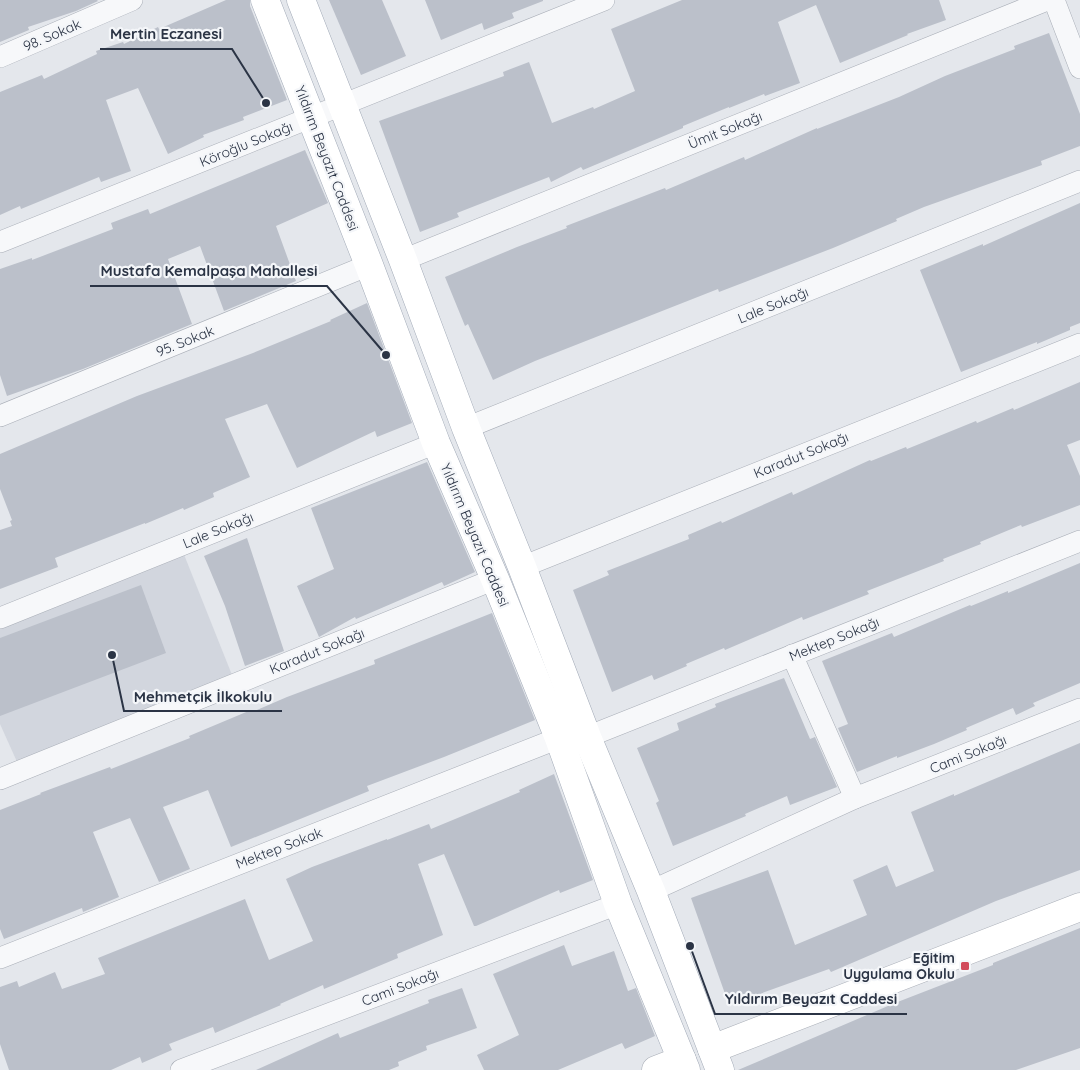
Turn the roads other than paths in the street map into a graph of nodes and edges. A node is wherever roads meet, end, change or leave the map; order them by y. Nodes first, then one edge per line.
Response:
1 (132, 0) edge
2 (265, 0) edge
3 (301, 0) edge
4 (604, 0) edge
5 (1047, 0) edge
6 (1054, 0) edge
7 (0, 58) edge
8 (1080, 68) edge
9 (342, 105) junction
10 (311, 118) junction
11 (1080, 182) edge
12 (0, 242) edge
13 (403, 260) junction
14 (369, 265) junction
15 (1080, 344) edge
16 (0, 416) edge
17 (466, 428) junction
18 (436, 443) junction
19 (1080, 541) edge
20 (522, 567) junction
21 (495, 579) junction
22 (0, 618) edge
23 (792, 655) junction
24 (1080, 709) edge
25 (587, 737) junction
26 (559, 738) junction
27 (0, 779) edge
28 (855, 798) junction
29 (651, 891) junction
30 (618, 904) junction
31 (1080, 908) edge
32 (0, 958) edge
33 (716, 1059) edge
34 (684, 1065) edge
35 (181, 1070) edge
36 (656, 1070) edge

1 - 7 street, 98. Sokak
2 - 10 main road, Yıldırım Beyazıt Caddesi
3 - 9 main road
4 - 9 street, Köroğlu Sokağı
5 - 13 street, Ümit Sokağı
6 - 8 street
9 - 10 street, Köroğlu Sokağı
9 - 13 main road
10 - 12 street, Köroğlu Sokağı
10 - 14 main road, Yıldırım Beyazıt Caddesi
11 - 17 street, Lale Sokağı
13 - 17 main road
14 - 16 street, 95. Sokak
14 - 18 main road, Yıldırım Beyazıt Caddesi
15 - 20 street, Karadut Sokağı
17 - 20 main road
18 - 21 main road, Yıldırım Beyazıt Caddesi
18 - 22 street, Lale Sokağı
19 - 23 street, Mektep Sokağı
20 - 21 main road
20 - 25 main road
21 - 26 main road, Yıldırım Beyazıt Caddesi
21 - 27 street, Karadut Sokağı
23 - 25 street, Mektep Sokağı
23 - 28 street
24 - 28 street, Cami Sokağı
25 - 29 main road
26 - 30 main road, Yıldırım Beyazıt Caddesi
26 - 32 street, Mektep Sokak
28 - 29 street, Cami Sokağı
29 - 33 main road
30 - 34 main road, Yıldırım Beyazıt Caddesi
30 - 35 street, Cami Sokağı
31 - 33 main road
33 - 34 main road
34 - 36 main road

